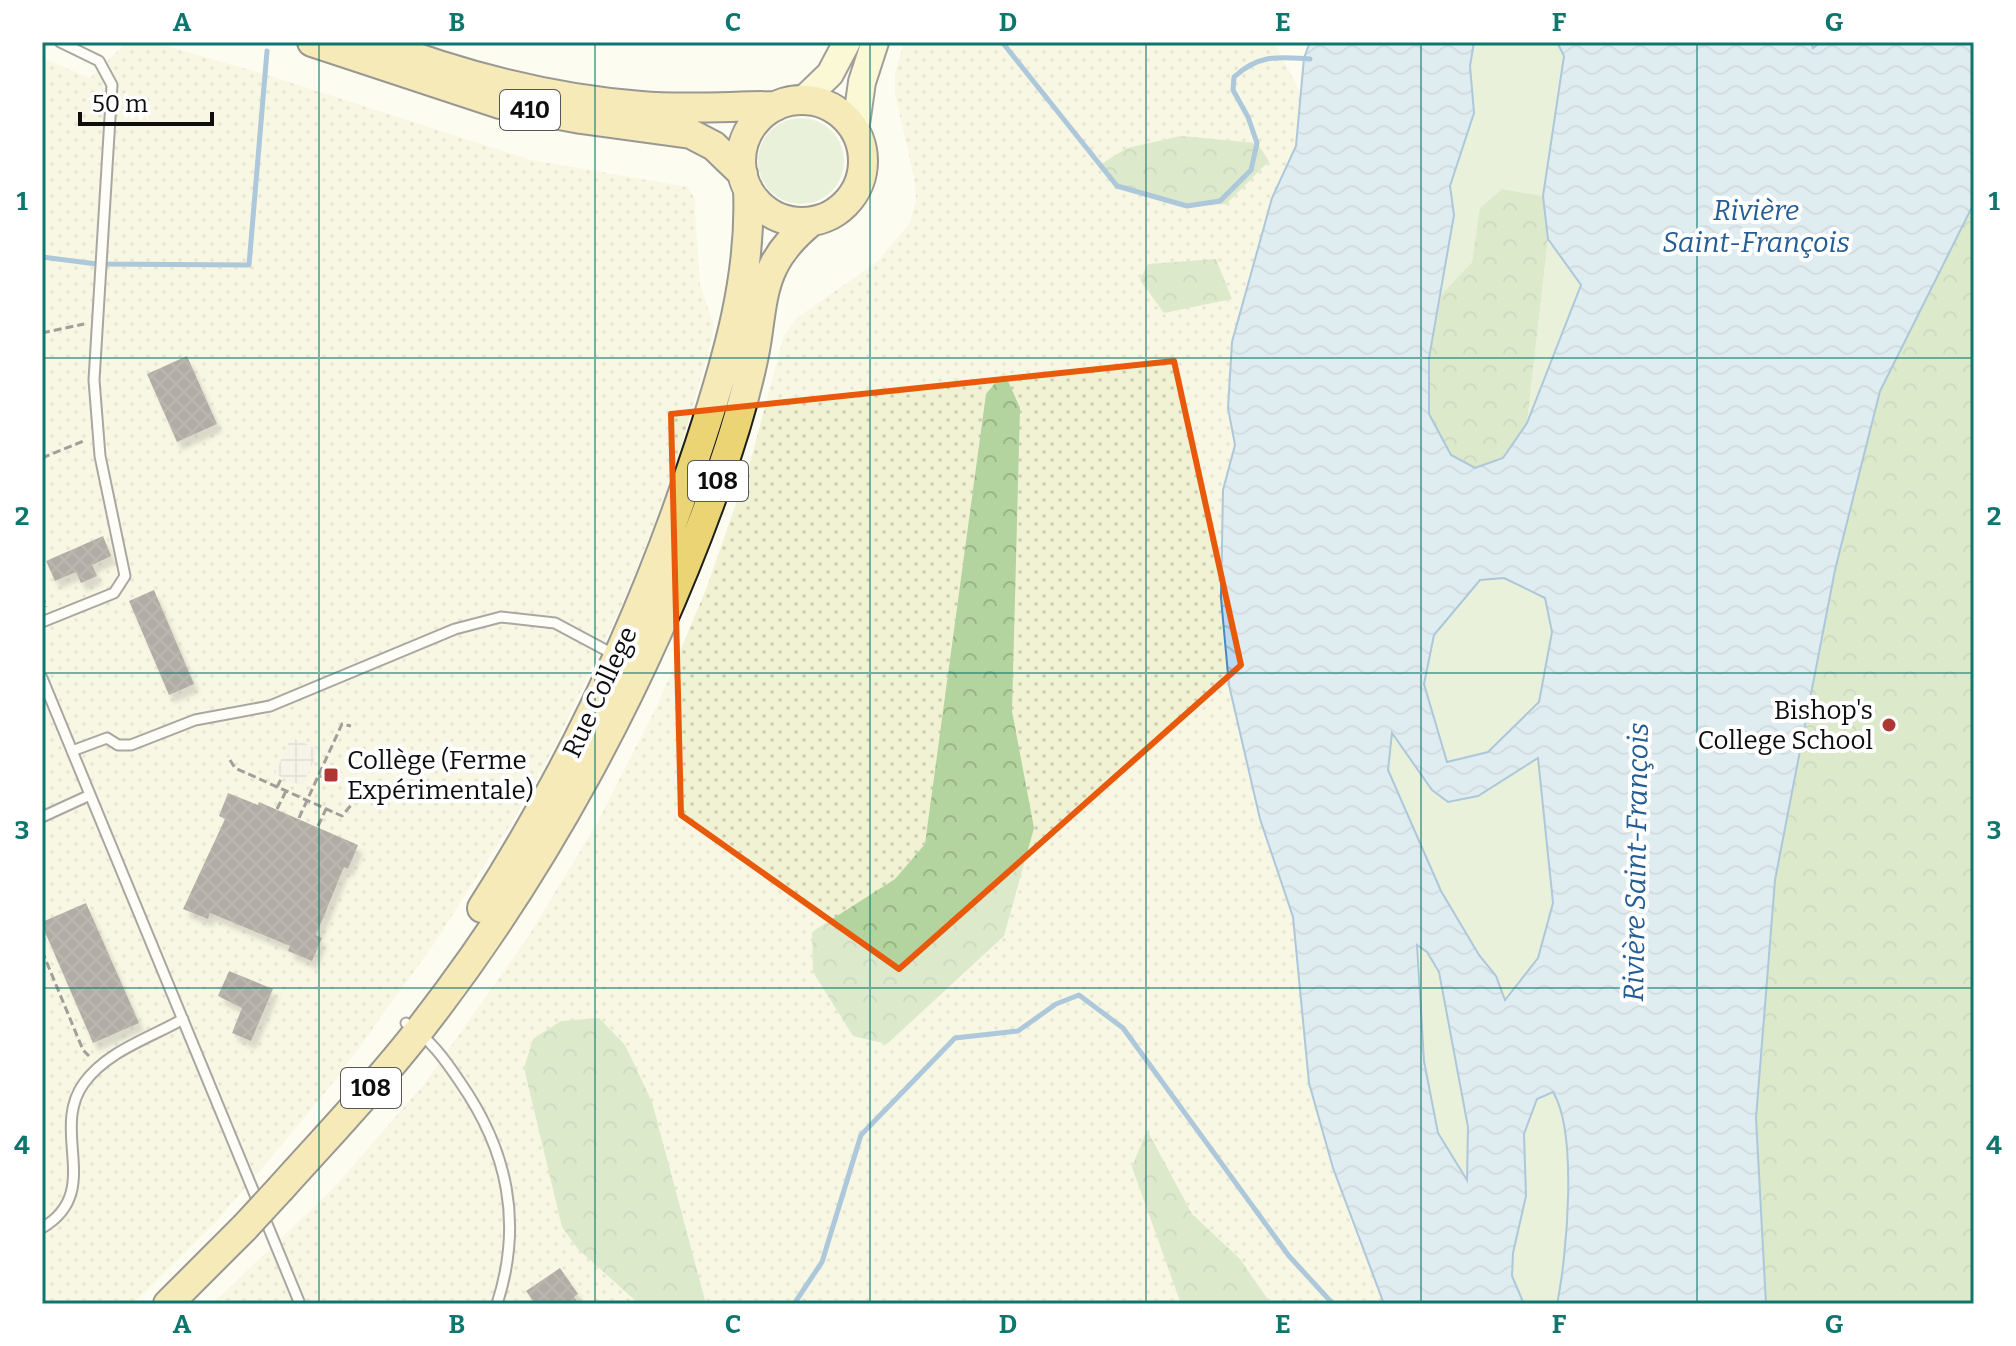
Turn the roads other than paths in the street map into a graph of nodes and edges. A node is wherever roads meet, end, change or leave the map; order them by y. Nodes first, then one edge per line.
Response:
1 (60, 42) edge
2 (312, 42) edge
3 (373, 42) edge
4 (847, 42) edge
5 (875, 42) edge
6 (790, 103) junction
7 (855, 131) junction
8 (746, 182) junction
9 (812, 221) junction
10 (42, 622) edge
11 (619, 656) junction
12 (42, 678) edge
13 (72, 751) junction
14 (90, 795) junction
15 (42, 817) edge
16 (183, 1019) junction
17 (412, 1028) junction
18 (42, 1228) edge
19 (168, 1304) edge
20 (300, 1304) edge
21 (497, 1304) edge

1 - 10 lane
2 - 8 main road, 410
3 - 6 main road, 410
4 - 6 main road, Rue College
5 - 7 main road, Rue College
6 - 7 main road
6 - 8 main road, Rue College / 108
7 - 9 main road, Rue College / 108
8 - 9 main road
8 - 11 main road, Rue College / 108
9 - 17 main road, Rue College / 108
11 - 13 lane
11 - 17 main road, Rue College / 108
12 - 13 lane
13 - 14 lane
14 - 15 lane
14 - 16 lane
16 - 18 lane
16 - 20 lane
17 - 19 main road, Rue College / 108, bridge
17 - 21 lane

